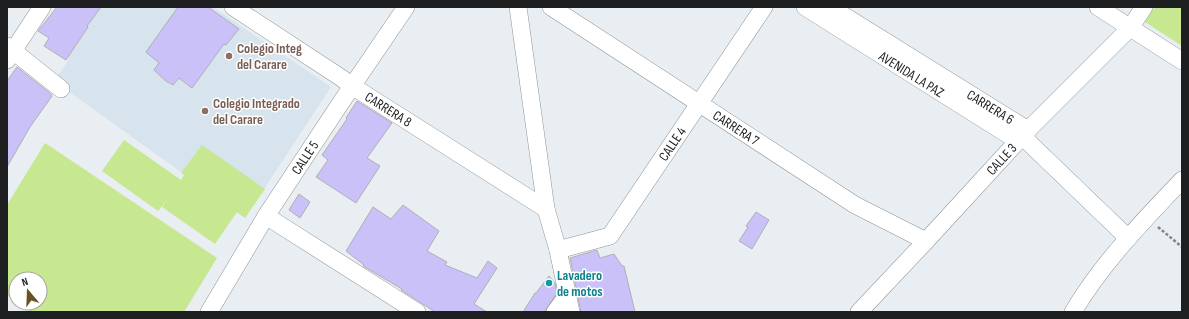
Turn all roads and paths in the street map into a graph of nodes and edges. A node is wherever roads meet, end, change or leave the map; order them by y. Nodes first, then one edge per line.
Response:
1 (42, 7) edge
2 (232, 7) edge
3 (406, 7) edge
4 (518, 7) edge
5 (551, 7) edge
6 (764, 7) edge
7 (805, 7) edge
8 (830, 7) edge
9 (1098, 7) edge
10 (1144, 7) edge
11 (1130, 28) junction
12 (9, 52) edge
13 (1182, 61) edge
14 (352, 86) junction
15 (60, 89) dead end
16 (698, 104) junction
17 (1023, 136) junction
18 (1182, 180) edge
19 (546, 209) junction
20 (266, 216) junction
21 (1147, 218) junction
22 (1128, 238) junction
23 (926, 241) junction
24 (1182, 248) edge
25 (558, 250) junction
26 (569, 304) edge
27 (210, 312) edge
28 (417, 312) edge
29 (555, 312) edge
30 (859, 312) edge
31 (1073, 312) edge

1 - 12 street
2 - 14 street, CARRERA 8
3 - 14 street, CALLE 5
4 - 19 street
5 - 16 street, CARRERA 7
6 - 16 street, CALLE 4
7 - 17 street, AVENIDA LA PAZ
8 - 17 street, CARRERA 6
9 - 11 street
10 - 11 street, CALLE 3
11 - 13 street
11 - 17 street, CALLE 3
12 - 15 street
14 - 19 street, CARRERA 8
14 - 20 street, CALLE 5
16 - 23 street, CARRERA 7
16 - 25 street, CALLE 4
17 - 22 street, CARRERA 6
17 - 23 street, CALLE 3
18 - 21 street
19 - 25 street
20 - 27 street, CALLE 5
20 - 28 street
21 - 22 street
21 - 24 path
22 - 31 street
23 - 30 street, CALLE 3
25 - 26 street
26 - 29 street

